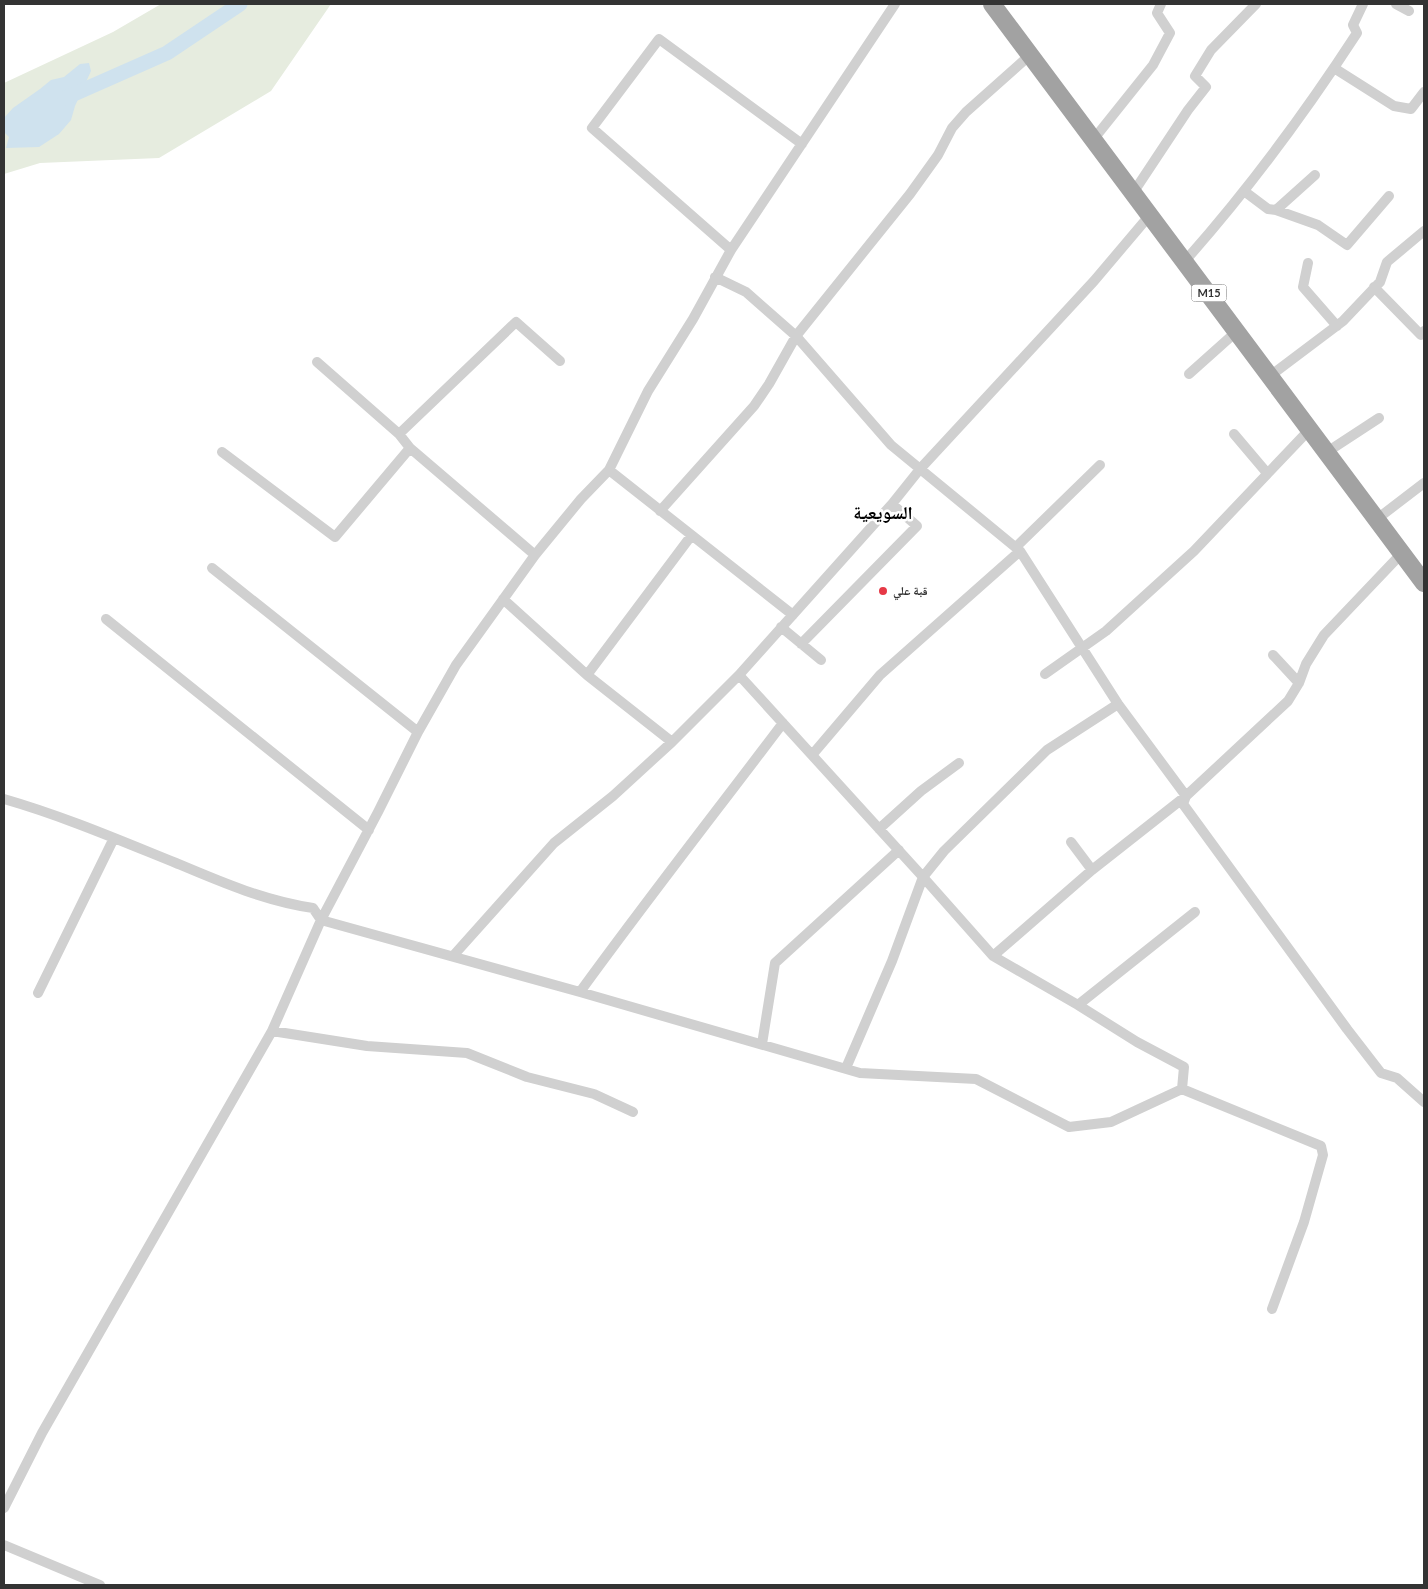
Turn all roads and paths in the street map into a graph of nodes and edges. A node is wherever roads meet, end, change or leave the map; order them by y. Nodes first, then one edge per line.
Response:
1 (895, 4) edge
2 (992, 4) edge
3 (1161, 4) edge
4 (1256, 4) edge
5 (1363, 4) edge
6 (1396, 4) edge
7 (1409, 11) dead end
8 (1030, 55) junction
9 (1334, 68) junction
10 (1424, 92) edge
11 (1093, 140) junction
12 (802, 144) junction
13 (1314, 175) dead end
14 (1244, 191) junction
15 (1132, 193) junction
16 (1389, 196) dead end
17 (1276, 210) junction
18 (1149, 216) junction
19 (1424, 231) edge
20 (732, 250) junction
21 (1185, 261) junction
22 (1308, 263) dead end
23 (715, 277) junction
24 (1374, 287) junction
25 (1337, 326) junction
26 (1424, 331) edge
27 (1236, 332) junction
28 (796, 336) junction
29 (560, 361) dead end
30 (317, 362) dead end
31 (1190, 374) dead end
32 (1270, 376) junction
33 (1379, 418) dead end
34 (1310, 430) junction
35 (399, 434) junction
36 (1234, 434) dead end
37 (410, 448) junction
38 (222, 452) dead end
39 (1327, 452) junction
40 (1100, 465) dead end
41 (920, 469) junction
42 (609, 470) junction
43 (1266, 474) junction
44 (1424, 483) edge
45 (892, 504) junction
46 (660, 511) junction
47 (1377, 519) junction
48 (691, 536) junction
49 (1018, 549) junction
50 (1402, 553) junction
51 (535, 555) junction
52 (212, 568) dead end
53 (1424, 583) edge
54 (503, 599) junction
55 (793, 615) junction
56 (106, 618) dead end
57 (781, 627) junction
58 (801, 644) junction
59 (1082, 647) junction
60 (1273, 655) dead end
61 (821, 660) dead end
62 (1045, 674) dead end
63 (587, 675) junction
64 (739, 675) junction
65 (1298, 683) junction
66 (1118, 704) junction
67 (783, 723) junction
68 (418, 732) junction
69 (672, 742) junction
70 (812, 755) junction
71 (959, 763) dead end
72 (1186, 796) junction
73 (4, 799) edge
74 (879, 829) junction
75 (369, 830) junction
76 (114, 838) junction
77 (1070, 842) dead end
78 (899, 850) junction
79 (1092, 870) junction
80 (923, 877) junction
81 (1195, 912) dead end
82 (321, 920) junction
83 (453, 956) junction
84 (993, 956) junction
85 (580, 992) junction
86 (38, 993) dead end
87 (1078, 1005) junction
88 (272, 1031) junction
89 (762, 1044) junction
90 (846, 1068) junction
91 (1182, 1089) junction
92 (1424, 1102) edge
93 (633, 1112) dead end
94 (1272, 1309) dead end
95 (4, 1508) edge
96 (4, 1545) edge
97 (100, 1585) edge

1 - 12 street
2 - 8 highway, M15
3 - 11 street
4 - 15 street
5 - 9 street
6 - 7 street
8 - 11 highway, M15
8 - 28 street
9 - 10 street
9 - 14 street
11 - 15 highway, M15
12 - 20 street
12 - 20 street
13 - 17 street
14 - 17 street
14 - 21 street
15 - 18 highway, M15
16 - 17 street
18 - 21 highway, M15
18 - 41 street
19 - 24 street
20 - 23 street
21 - 27 highway, M15
22 - 25 street
23 - 28 street
23 - 42 street
24 - 25 street
24 - 26 street
25 - 32 street
27 - 31 street
27 - 32 highway, M15
28 - 41 street
28 - 46 street
29 - 35 street
30 - 35 street
32 - 34 highway, M15
33 - 39 street
34 - 39 highway, M15
34 - 43 street
35 - 37 street
36 - 43 street
37 - 38 street
37 - 51 street
39 - 47 highway, M15
40 - 49 street
41 - 45 street
41 - 49 street
42 - 46 street
42 - 51 street
43 - 59 street
44 - 47 street
45 - 55 street
45 - 58 street
46 - 48 street
47 - 50 highway, M15
48 - 55 street
48 - 63 street
49 - 59 street
49 - 70 street
50 - 53 highway, M15
50 - 65 street
51 - 54 street
52 - 68 street
54 - 63 street
54 - 68 street
55 - 57 street
56 - 75 street
57 - 58 street
57 - 64 street
58 - 61 street
59 - 62 street
59 - 66 street
60 - 65 street
63 - 69 street
64 - 67 street
64 - 69 street
65 - 72 street
66 - 72 street
66 - 80 street
67 - 70 street
67 - 85 street
68 - 75 street
69 - 83 street
70 - 74 street
71 - 74 street
72 - 79 street
72 - 92 street
73 - 76 street
74 - 78 street
75 - 82 street
76 - 82 street
76 - 86 street
77 - 79 street
78 - 80 street
78 - 89 street
79 - 84 street
80 - 84 street
80 - 90 street
81 - 87 street
82 - 83 street
82 - 88 street
83 - 85 street
84 - 87 street
85 - 89 street
87 - 91 street
88 - 93 street
88 - 95 street
89 - 90 street
90 - 91 street
91 - 94 street
96 - 97 street

